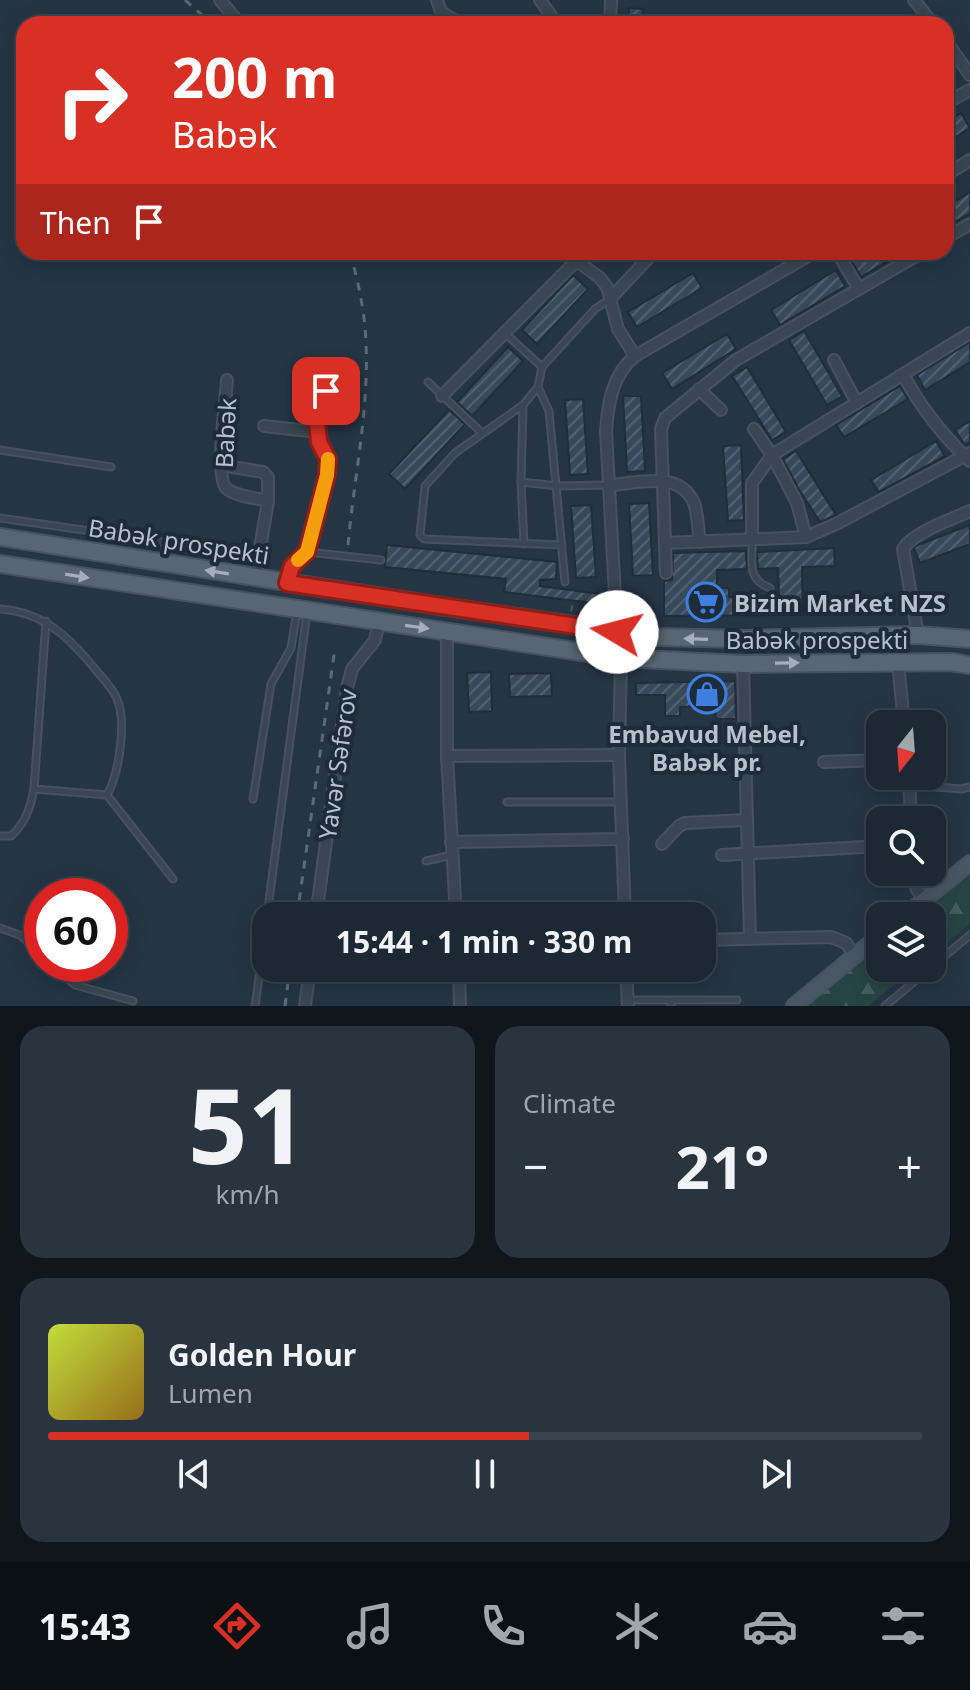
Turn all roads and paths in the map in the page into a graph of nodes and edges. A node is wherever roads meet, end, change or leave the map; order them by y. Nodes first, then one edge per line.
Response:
1 (220, 0) edge
2 (437, 0) edge
3 (914, 0) edge
4 (233, 16) edge
5 (448, 16) edge
6 (927, 16) edge
7 (954, 52) edge
8 (970, 75) edge
9 (577, 260) joint
10 (647, 260) edge
11 (801, 260) edge
12 (842, 260) edge
13 (909, 260) edge
14 (859, 289) junction
15 (611, 298) junction
16 (970, 333) edge
17 (506, 334) junction
18 (635, 356) junction
19 (834, 360) dead end
20 (542, 367) junction
21 (903, 375) junction
22 (227, 380) dead end
23 (428, 382) dead end
24 (538, 387) junction
25 (699, 389) junction
26 (345, 392) dead end
27 (442, 396) junction
28 (857, 403) junction
29 (523, 405) junction
30 (721, 410) dead end
31 (264, 426) dead end
32 (754, 429) dead end
33 (318, 432) junction
34 (482, 433) junction
35 (0, 450) edge
36 (772, 455) junction
37 (968, 457) edge
38 (221, 465) junction
39 (111, 467) dead end
40 (663, 480) junction
41 (521, 482) junction
42 (611, 485) junction
43 (558, 486) junction
44 (268, 501) junction
45 (970, 511) edge
46 (0, 518) edge
47 (0, 537) edge
48 (806, 537) junction
49 (752, 540) junction
50 (700, 542) junction
51 (666, 543) junction
52 (524, 544) junction
53 (562, 545) junction
54 (307, 552) junction
55 (381, 560) dead end
56 (0, 564) edge
57 (172, 564) junction
58 (666, 573) dead end
59 (255, 578) junction
60 (565, 582) dead end
61 (287, 583) junction
62 (770, 588) dead end
63 (0, 609) edge
64 (302, 611) junction
65 (46, 621) junction
66 (379, 621) junction
67 (447, 631) junction
68 (617, 632) junction
69 (918, 635) junction
70 (967, 636) edge
71 (621, 658) junction
72 (898, 662) junction
73 (743, 664) junction
74 (970, 665) edge
75 (903, 710) edge
76 (619, 755) junction
77 (447, 756) junction
78 (866, 760) edge
79 (824, 762) dead end
80 (946, 787) edge
81 (970, 787) edge
82 (34, 789) junction
83 (107, 795) junction
84 (253, 799) dead end
85 (507, 802) dead end
86 (621, 802) junction
87 (746, 820) junction
88 (0, 836) edge
89 (623, 839) junction
90 (451, 842) junction
91 (662, 844) dead end
92 (866, 847) edge
93 (748, 854) junction
94 (452, 855) junction
95 (722, 855) dead end
96 (426, 861) dead end
97 (970, 863) edge
98 (173, 879) dead end
99 (916, 886) edge
100 (924, 899) junction
101 (269, 902) edge
102 (318, 902) edge
103 (455, 902) edge
104 (625, 902) edge
105 (920, 902) edge
106 (0, 928) edge
107 (970, 935) edge
108 (750, 938) junction
109 (24, 939) edge
110 (716, 939) edge
111 (866, 947) edge
112 (855, 956) junction
113 (72, 982) edge
114 (258, 982) edge
115 (308, 982) edge
116 (459, 982) edge
117 (627, 982) edge
118 (737, 1000) dead end
119 (133, 1001) dead end
120 (628, 1003) edge
121 (671, 1003) edge
122 (255, 1006) edge
123 (305, 1006) edge
124 (460, 1006) edge
125 (794, 1006) edge
126 (885, 1006) edge

1 - 4 street
2 - 5 street
3 - 6 street
7 - 8 street
9 - 15 street
9 - 17 street
10 - 15 street
11 - 18 street
12 - 14 street
13 - 14 street
14 - 25 street
15 - 18 street
15 - 20 lane
16 - 21 street
17 - 20 lane
17 - 27 street
18 - 42 street
19 - 28 street
20 - 24 lane
21 - 28 street
21 - 37 street
22 - 38 street, Babək
23 - 27 lane
24 - 29 lane
24 - 43 lane
25 - 30 street
25 - 40 street
26 - 33 street
27 - 34 lane
28 - 36 street
29 - 34 lane
29 - 41 lane
31 - 33 street, Babək
32 - 36 street
33 - 54 street
34 - 52 lane
35 - 39 lane
36 - 48 street
36 - 49 street
37 - 48 street
38 - 44 street, Babək
38 - 44 street
40 - 42 street
40 - 50 street
40 - 51 street
41 - 43 lane
41 - 52 lane
42 - 43 lane
42 - 68 street
43 - 53 lane
44 - 59 street
45 - 69 street
46 - 57 lane
47 - 57 main road, Babək prospekti
48 - 49 street
49 - 50 street
49 - 62 lane
50 - 51 street
51 - 58 street
52 - 53 lane
53 - 60 lane
54 - 55 lane
54 - 61 lane
56 -> 64 main road, Babək prospekti
59 -> 57 main road, Babək prospekti
59 - 61 main road, Babək prospekti
61 - 68 main road, Babək prospekti
63 - 65 lane
64 - 66 main road, Babək prospekti
64 - 84 lane
64 - 101 lane
65 - 82 lane
65 - 83 lane
66 -> 67 main road, Babək prospekti
66 - 102 street, Yavər Səfərov
67 - 71 main road, Babək prospekti
67 - 77 street
69 -> 68 main road, Babək prospekti
69 - 70 main road, Babək prospekti
71 - 73 main road, Babək prospekti
71 - 76 street
73 -> 72 main road, Babək prospekti
72 - 74 main road, Babək prospekti
72 - 75 street
73 - 87 street
76 - 77 street
76 - 86 street
77 - 90 street
78 - 79 street
80 - 81 lane
82 - 83 lane
82 - 88 lane
83 - 98 lane
85 - 86 lane
86 - 89 street
87 - 91 street
87 - 93 street
89 - 90 street
89 - 104 street
90 - 94 street
92 - 93 street
93 - 95 street
93 - 108 street
94 - 96 lane
94 - 103 street
97 - 100 street
99 - 100 street
100 - 105 street
106 - 109 lane
107 - 126 lane
108 - 110 street
108 - 112 street
111 - 112 street
112 - 125 street
113 - 119 lane
114 - 122 lane
115 - 123 street
116 - 124 street
117 - 120 street
118 - 121 lane
120 - 121 lane

